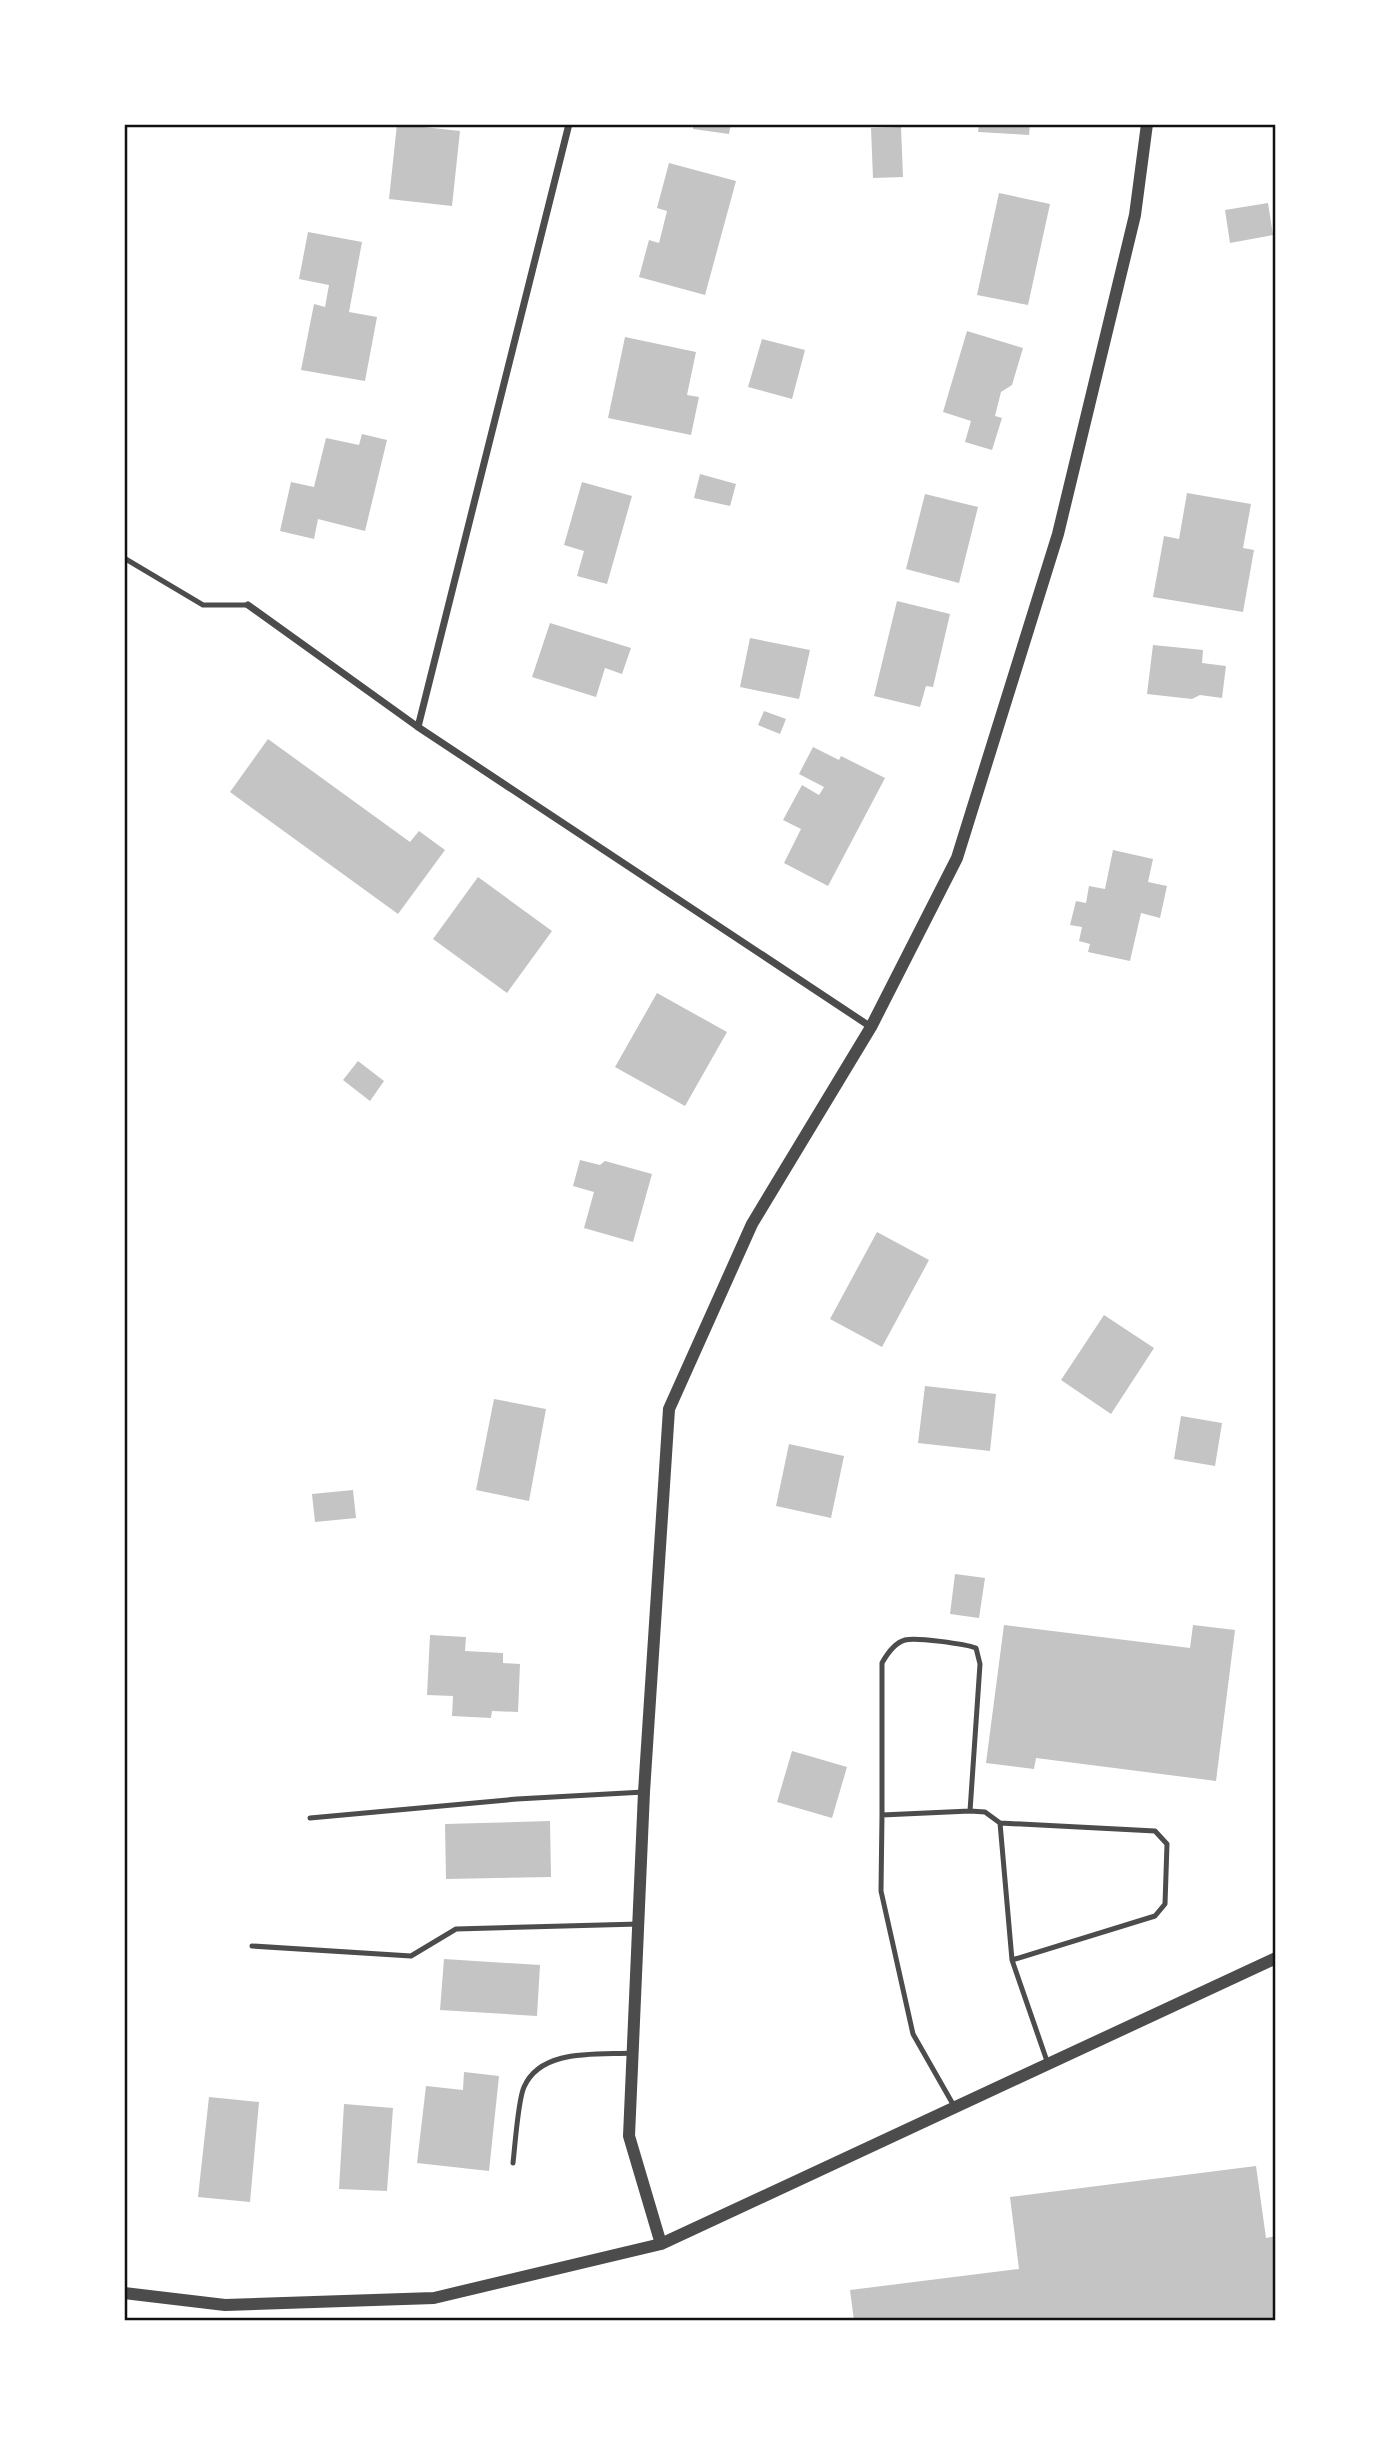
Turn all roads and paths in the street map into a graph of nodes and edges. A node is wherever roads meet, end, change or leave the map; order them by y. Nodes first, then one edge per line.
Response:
1 (569, 124) edge
2 (1147, 124) edge
3 (124, 558) edge
4 (248, 605) joint
5 (418, 727) junction
6 (871, 1027) junction
7 (644, 1792) junction
8 (970, 1811) junction
9 (882, 1815) junction
10 (310, 1818) dead end
11 (1000, 1823) junction
12 (639, 1924) junction
13 (252, 1946) dead end
14 (1276, 1958) edge
15 (1012, 1960) junction
16 (633, 2053) junction
17 (1048, 2064) junction
18 (955, 2108) junction
19 (513, 2163) dead end
20 (661, 2244) junction
21 (124, 2293) edge

1 - 5 street
2 - 6 street
3 - 4 lane
4 - 5 street
5 - 6 street
6 - 7 street
7 - 10 lane
7 - 12 street
8 - 9 lane
8 - 9 lane
8 - 11 lane
9 - 18 lane
11 - 15 lane
11 - 15 lane
12 - 13 lane
12 - 16 street
14 - 17 street
15 - 17 lane
16 - 19 lane
16 - 20 street
17 - 18 street
18 - 20 street
20 - 21 street

